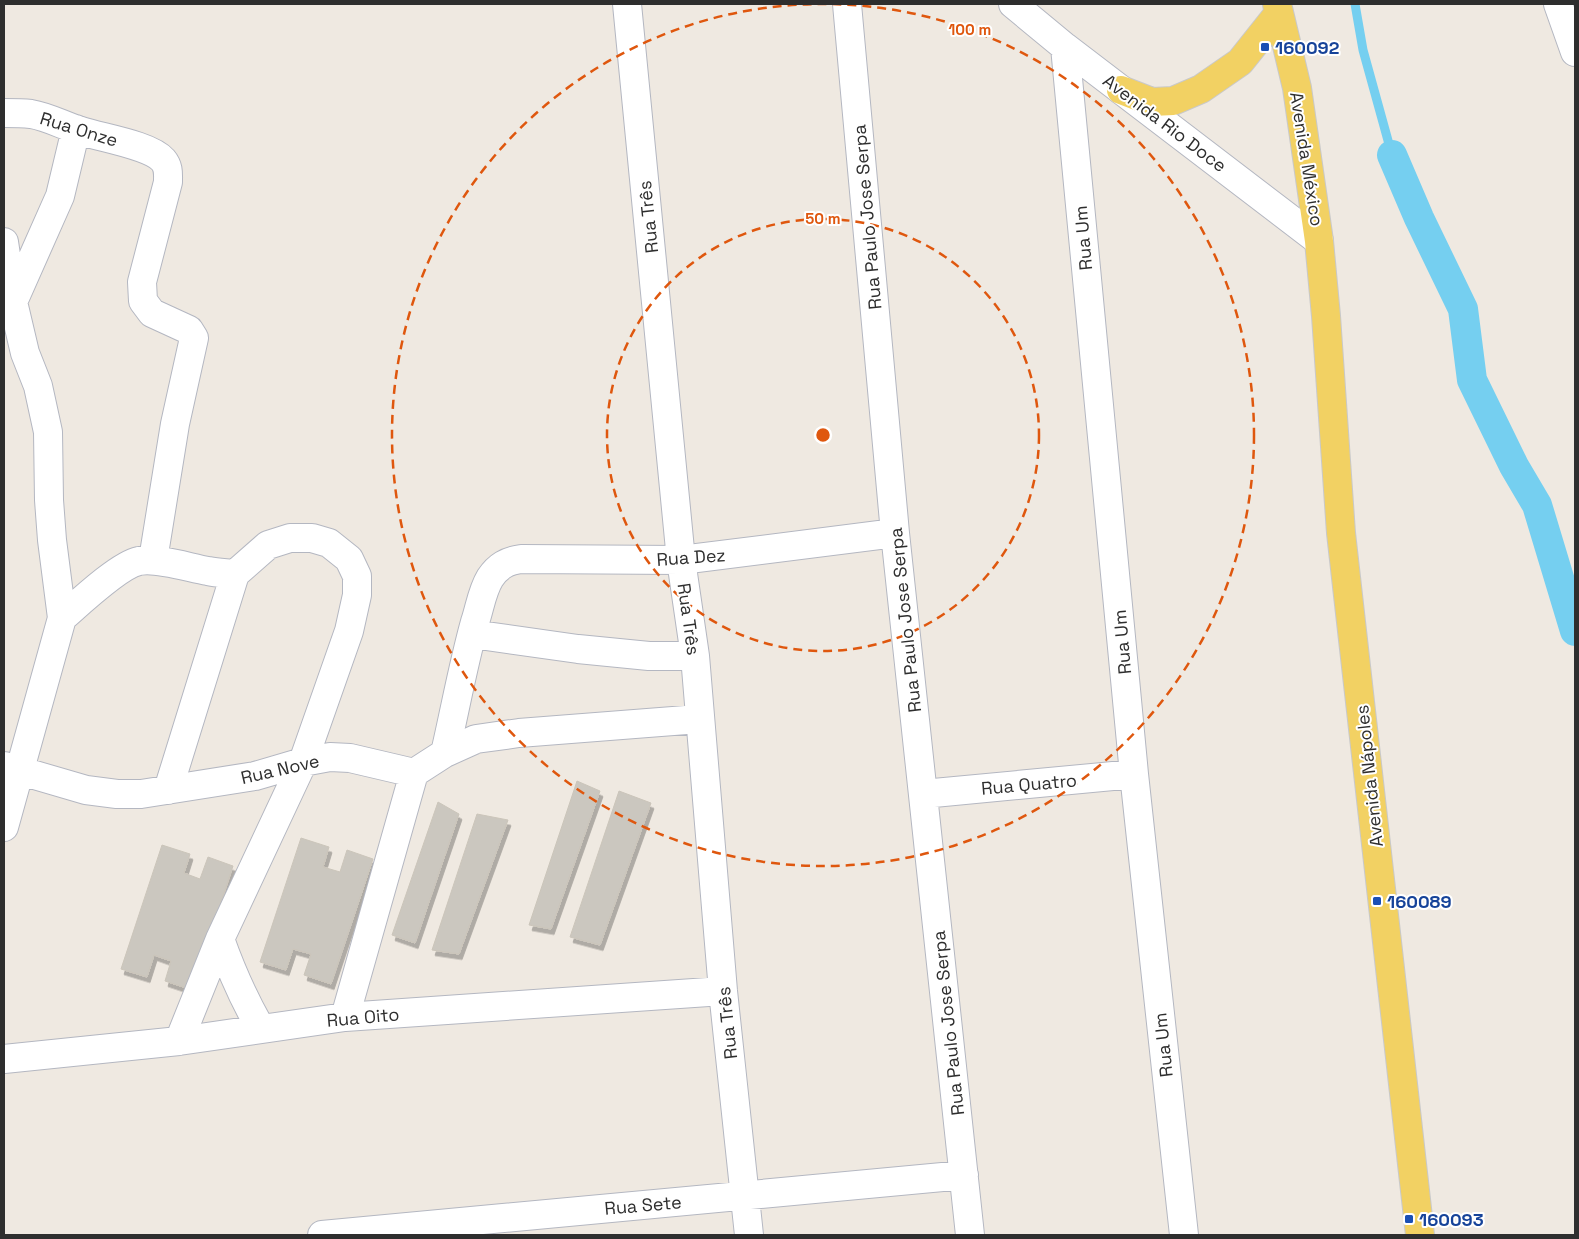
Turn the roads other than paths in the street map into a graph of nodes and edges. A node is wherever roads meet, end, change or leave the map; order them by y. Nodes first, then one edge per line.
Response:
1 (627, 4) edge
2 (847, 4) edge
3 (1013, 4) edge
4 (1558, 4) edge
5 (1278, 9) edge
6 (1065, 47) junction
7 (1575, 52) edge
8 (1120, 90) junction
9 (4, 113) edge
10 (76, 129) junction
11 (1319, 241) junction
12 (4, 242) edge
13 (13, 302) junction
14 (1326, 316) joint
15 (13, 337) edge
16 (896, 533) junction
17 (153, 560) junction
18 (681, 560) junction
19 (235, 574) junction
20 (62, 618) junction
21 (472, 634) junction
22 (694, 656) junction
23 (699, 718) junction
24 (445, 753) junction
25 (303, 762) junction
26 (12, 768) edge
27 (414, 773) junction
28 (1134, 774) junction
29 (168, 790) junction
30 (923, 794) junction
31 (4, 827) edge
32 (220, 939) junction
33 (724, 991) junction
34 (346, 1017) junction
35 (261, 1029) junction
36 (178, 1041) junction
37 (4, 1059) edge
38 (964, 1175) junction
39 (745, 1195) junction
40 (322, 1235) edge
41 (749, 1235) edge
42 (970, 1235) edge
43 (1184, 1235) edge
44 (1420, 1235) edge

1 - 18 street, Rua Três
2 - 16 street, Rua Paulo Jose Serpa
3 - 6 street, Avenida Rio Doce
4 - 7 street
5 - 8 main road
5 - 11 main road, Avenida México
6 - 8 street, Avenida Rio Doce
6 - 28 street, Rua Um
8 - 11 street, Avenida Rio Doce
9 - 10 street, Rua Onze
10 - 13 street
10 - 17 street, Rua Onze
11 - 14 main road, Avenida México
12 - 13 street
13 - 15 street
14 - 44 main road, Avenida Nápoles
15 - 20 street
16 - 18 street, Rua Dez
16 - 30 street, Rua Paulo Jose Serpa
17 - 19 street
17 - 20 street
18 - 21 street, Rua Dez
18 - 22 street, Rua Três
19 - 25 street
19 - 29 street
20 - 26 street
21 - 22 street
21 - 24 street
22 - 23 street, Rua Três
23 - 24 street
23 - 33 street, Rua Três
24 - 27 street
25 - 27 street, Rua Nove
25 - 29 street, Rua Nove
25 - 32 street
26 - 29 street, Rua Nove
26 - 31 street
27 - 34 street
28 - 30 street, Rua Quatro
28 - 43 street, Rua Um
30 - 38 street, Rua Paulo Jose Serpa
32 - 35 street
32 - 36 street
33 - 34 street, Rua Oito
33 - 39 street, Rua Três
34 - 35 street, Rua Oito
35 - 36 street, Rua Oito
36 - 37 street, Rua Oito
38 - 39 street, Rua Sete
38 - 42 street, Rua Paulo Jose Serpa
39 - 40 street, Rua Sete
39 - 41 street, Rua Três

